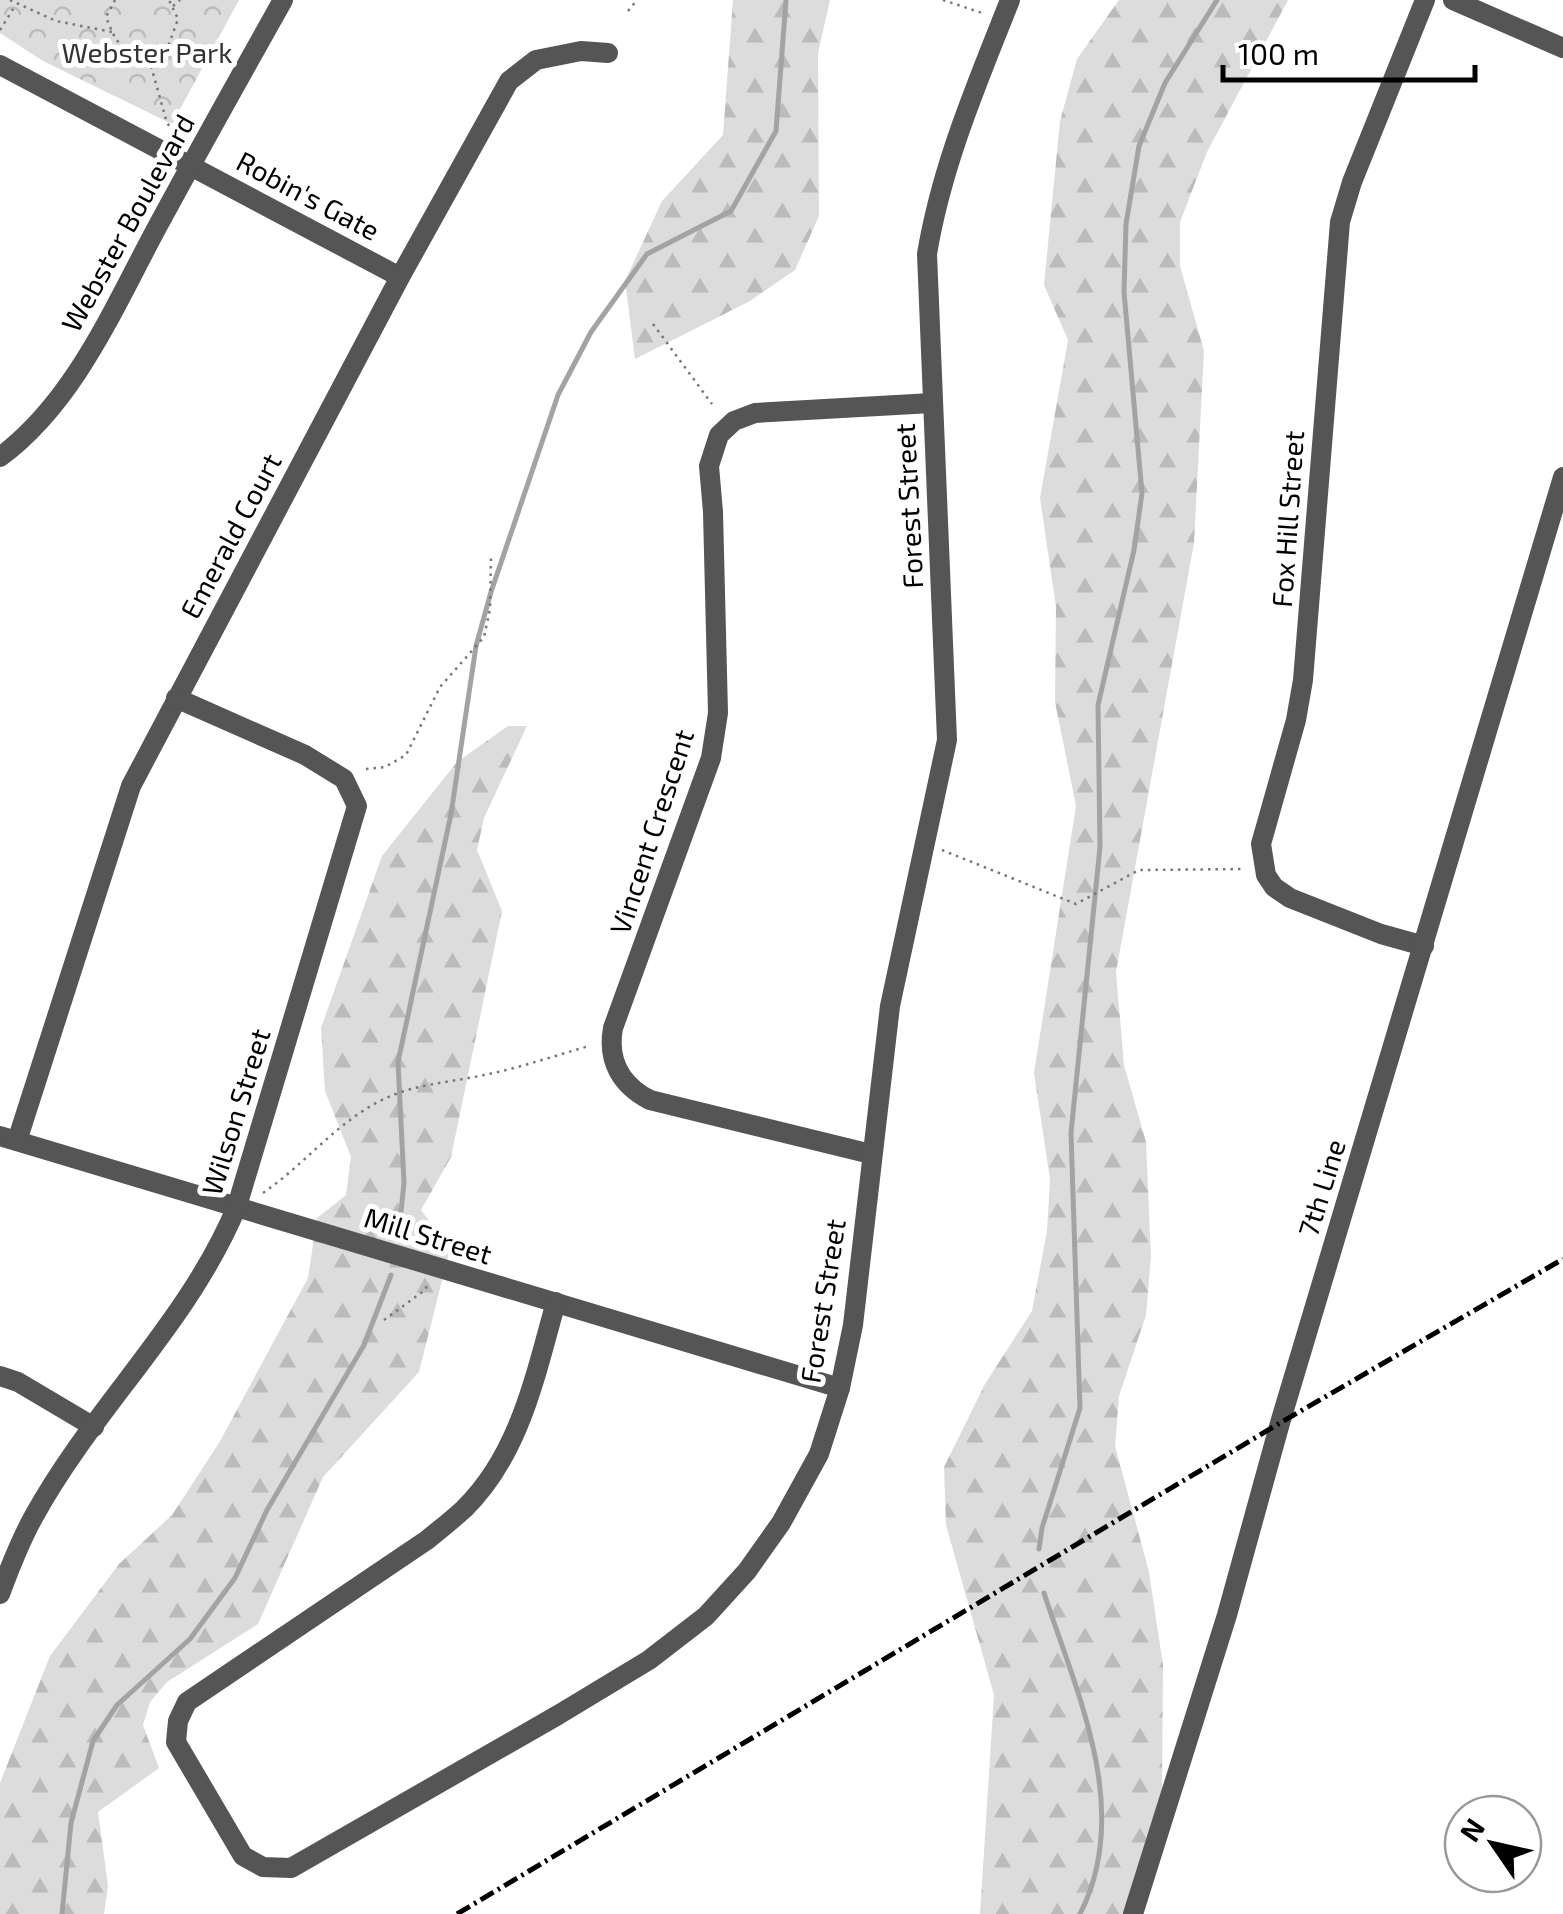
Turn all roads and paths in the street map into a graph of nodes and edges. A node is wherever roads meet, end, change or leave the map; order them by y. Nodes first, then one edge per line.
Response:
1 (10, 0) edge
2 (114, 0) edge
3 (169, 0) edge
4 (180, 0) edge
5 (283, 0) edge
6 (638, 0) edge
7 (943, 0) edge
8 (1010, 0) edge
9 (1425, 0) edge
10 (1452, 0) edge
11 (16, 5) junction
12 (172, 7) junction
13 (628, 11) dead end
14 (984, 13) dead end
15 (0, 30) edge
16 (112, 32) junction
17 (1563, 48) edge
18 (608, 52) dead end
19 (148, 58) junction
20 (1, 68) edge
21 (176, 134) dead end
22 (190, 164) junction
23 (400, 277) junction
24 (653, 324) dead end
25 (932, 403) junction
26 (712, 404) dead end
27 (0, 457) edge
28 (1563, 477) edge
29 (492, 556) dead end
30 (176, 698) junction
31 (366, 769) dead end
32 (927, 844) junction
33 (1246, 869) dead end
34 (1424, 946) junction
35 (589, 1046) dead end
36 (9, 1138) edge
37 (871, 1154) junction
38 (263, 1193) dead end
39 (237, 1206) junction
40 (434, 1267) junction
41 (556, 1302) junction
42 (384, 1320) dead end
43 (0, 1376) edge
44 (840, 1388) junction
45 (94, 1427) junction
46 (0, 1594) edge
47 (1133, 1914) edge

1 - 11 path
2 - 16 path
3 - 12 path
4 - 12 path
5 - 22 street, Webster Boulevard
6 - 13 path
7 - 14 path
8 - 25 street, Forest Street
9 - 34 street, Fox Hill Street
10 - 17 street
11 - 15 path
11 - 16 path
12 - 19 path
16 - 19 path
18 - 23 street, Emerald Court
19 - 21 path
20 - 22 street, Robin's Gate
22 - 23 street, Robin's Gate
22 - 27 street, Webster Boulevard
23 - 30 street, Emerald Court
24 - 26 path
25 - 32 street, Forest Street
25 - 37 street, Vincent Crescent
28 - 34 street, 7th Line
29 - 31 path
30 - 36 street, Emerald Court
30 - 39 street, Wilson Street
32 - 33 path
32 - 37 street, Forest Street
34 - 47 street, 7th Line
35 - 38 path
36 - 39 street, Mill Street
37 - 44 street, Forest Street
39 - 40 street, Mill Street
39 - 45 street, Wilson Street
40 - 41 street, Mill Street
40 - 42 path
41 - 44 street, Mill Street
41 - 44 street, Forest Street
43 - 45 street
45 - 46 street, Wilson Street

